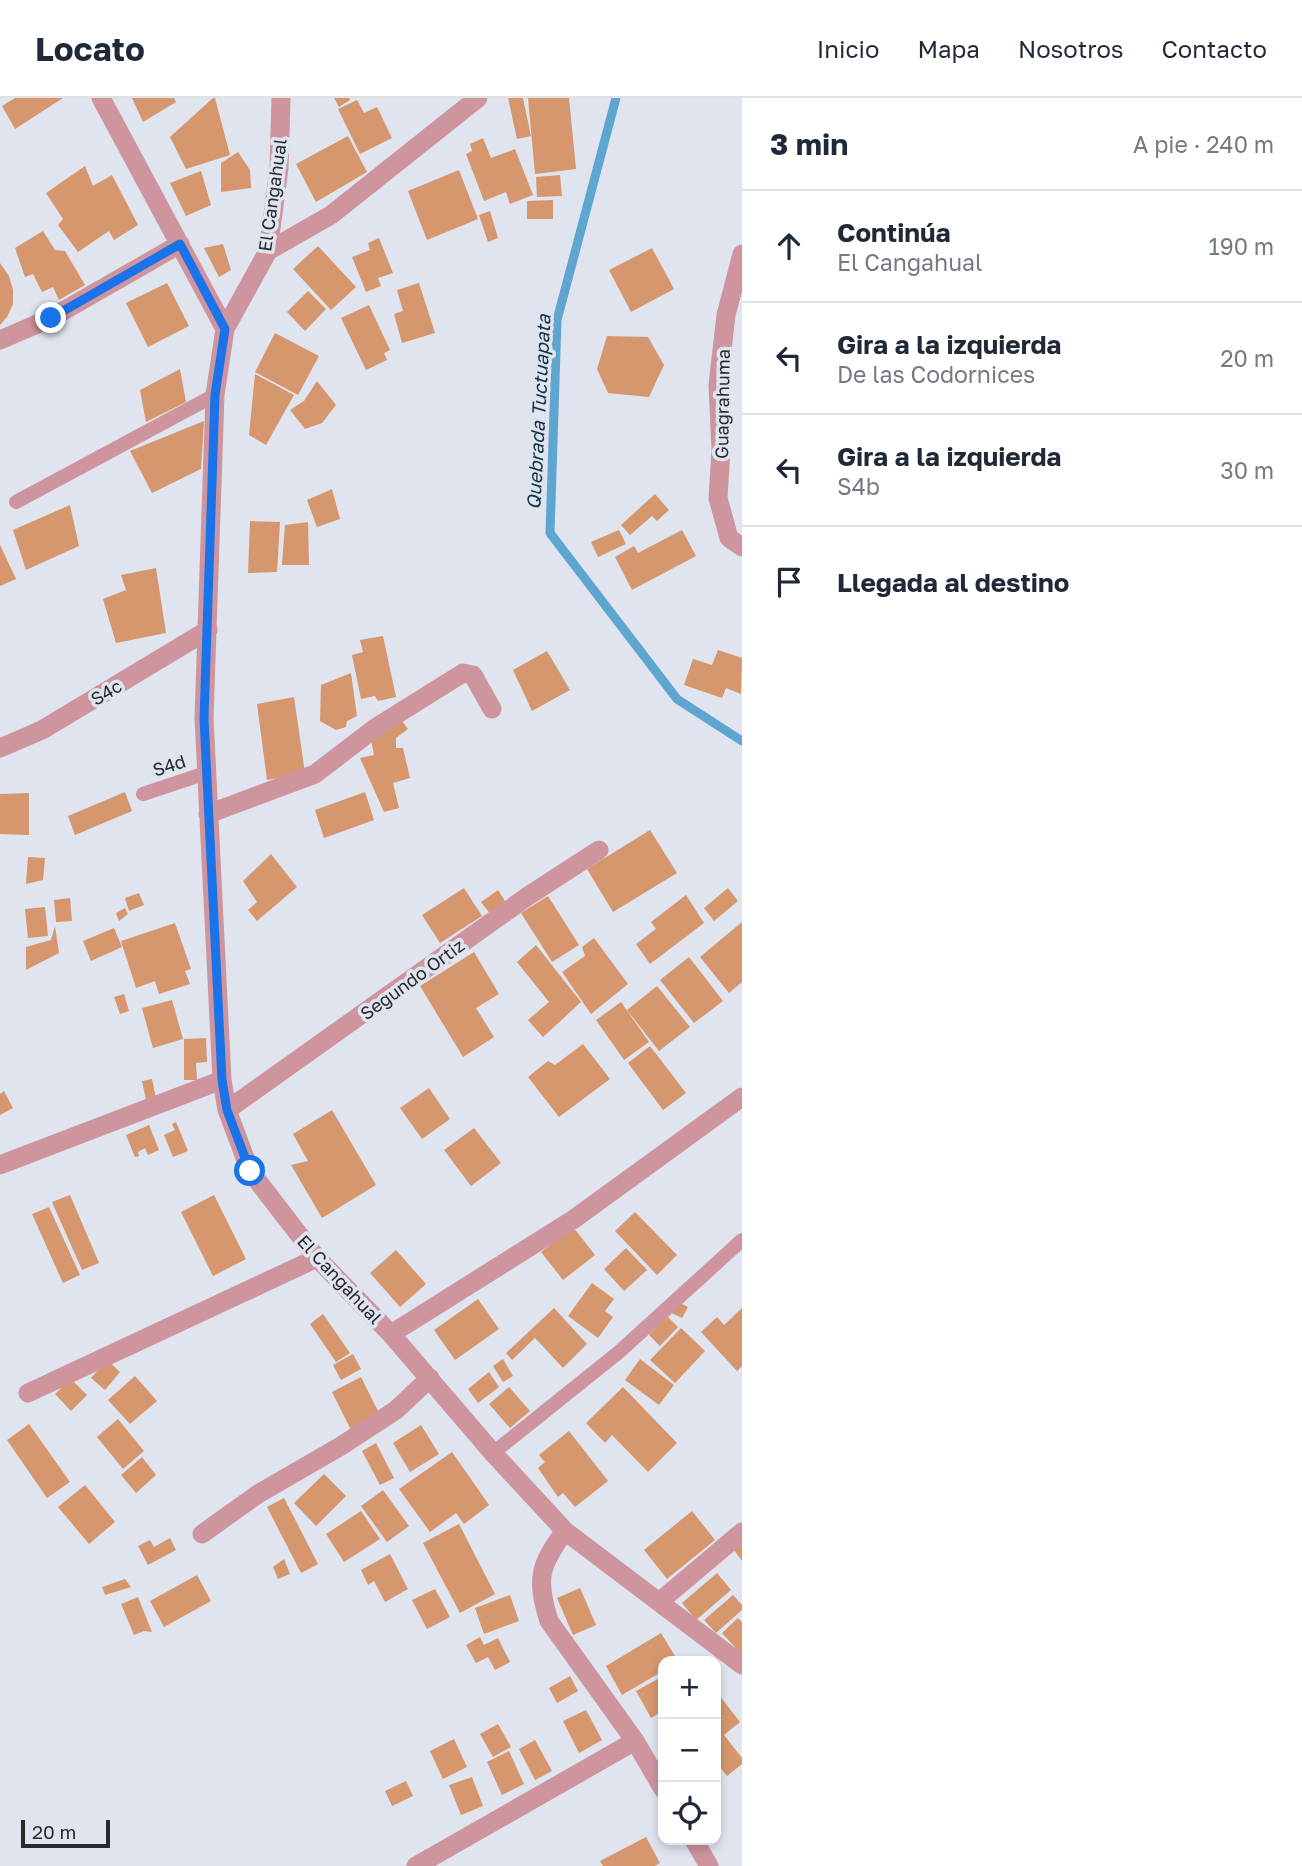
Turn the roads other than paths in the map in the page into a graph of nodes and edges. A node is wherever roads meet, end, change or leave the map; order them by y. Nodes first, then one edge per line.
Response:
1 (101, 98) edge
2 (282, 98) edge
3 (478, 98) edge
4 (180, 244) junction
5 (268, 251) junction
6 (742, 254) edge
7 (225, 329) junction
8 (0, 340) edge
9 (215, 395) junction
10 (16, 502) dead end
11 (742, 547) edge
12 (208, 630) junction
13 (492, 709) dead end
14 (0, 748) edge
15 (206, 773) junction
16 (143, 794) dead end
17 (208, 814) junction
18 (598, 850) dead end
19 (222, 1080) junction
20 (742, 1097) edge
21 (227, 1110) junction
22 (0, 1165) edge
23 (742, 1240) edge
24 (317, 1258) junction
25 (391, 1334) junction
26 (430, 1378) junction
27 (28, 1393) dead end
28 (493, 1453) junction
29 (565, 1531) junction
30 (742, 1532) edge
31 (202, 1534) dead end
32 (659, 1602) junction
33 (742, 1665) edge
34 (635, 1741) junction
35 (659, 1782) edge
36 (697, 1845) edge
37 (416, 1866) edge
38 (709, 1866) edge

1 - 4 street
2 - 5 street, El Cangahual
3 - 5 street
4 - 7 street
4 - 8 street
5 - 7 street, El Cangahual
6 - 11 street, Guagrahuma
7 - 9 street, El Cangahual
9 - 10 lane
9 - 12 street, El Cangahual
12 - 14 street, S4c
12 - 15 street, El Cangahual
13 - 17 street
15 - 16 lane, S4d
15 - 17 street, El Cangahual
17 - 19 street, El Cangahual
18 - 21 street, Segundo Ortiz
19 - 21 street, El Cangahual
19 - 22 street
20 - 25 street
21 - 24 street, El Cangahual
23 - 28 lane
24 - 25 street, El Cangahual
24 - 27 street
25 - 26 street, El Cangahual
26 - 28 street, El Cangahual
26 - 31 street
28 - 29 street, El Cangahual
29 - 32 street, El Cangahual
29 - 34 street
30 - 32 street
32 - 33 street, El Cangahual
34 - 35 street
34 - 37 street
36 - 38 street

